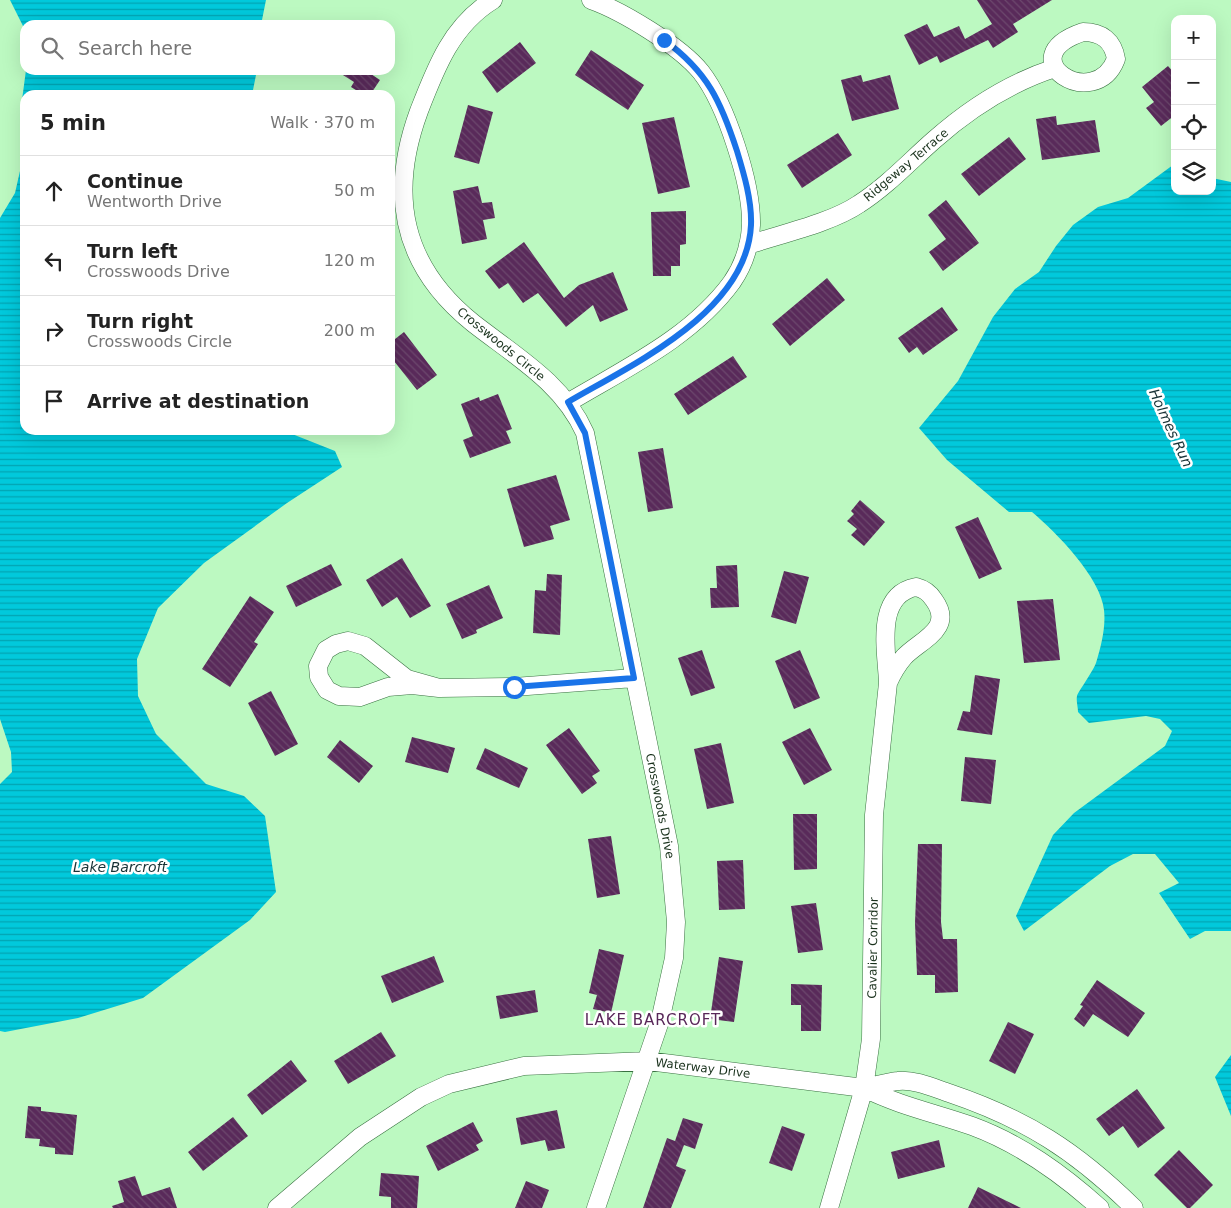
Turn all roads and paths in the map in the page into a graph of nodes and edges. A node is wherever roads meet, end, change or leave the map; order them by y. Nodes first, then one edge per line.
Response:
1 (493, 0) edge
2 (591, 0) edge
3 (1055, 68) dead end
4 (748, 245) junction
5 (568, 402) junction
6 (634, 678) junction
7 (888, 683) junction
8 (438, 688) junction
9 (648, 1061) junction
10 (864, 1088) junction
11 (276, 1208) edge
12 (596, 1208) edge
13 (829, 1208) edge
14 (1100, 1208) edge
15 (1134, 1208) edge

1 - 5 street, Crosswoods Circle
2 - 4 street
3 - 4 street, Ridgeway Terrace
4 - 5 street
5 - 6 street, Crosswoods Drive
6 - 8 street
6 - 9 street, Crosswoods Drive
7 - 7 street, Cavalier Corridor
7 - 10 street, Cavalier Corridor
8 - 8 street
9 - 10 street, Waterway Drive
9 - 11 street, Waterway Drive
9 - 12 street, Crosswoods Drive
10 - 13 street, Cavalier Corridor
10 - 14 street
10 - 15 street, Waterway Drive

